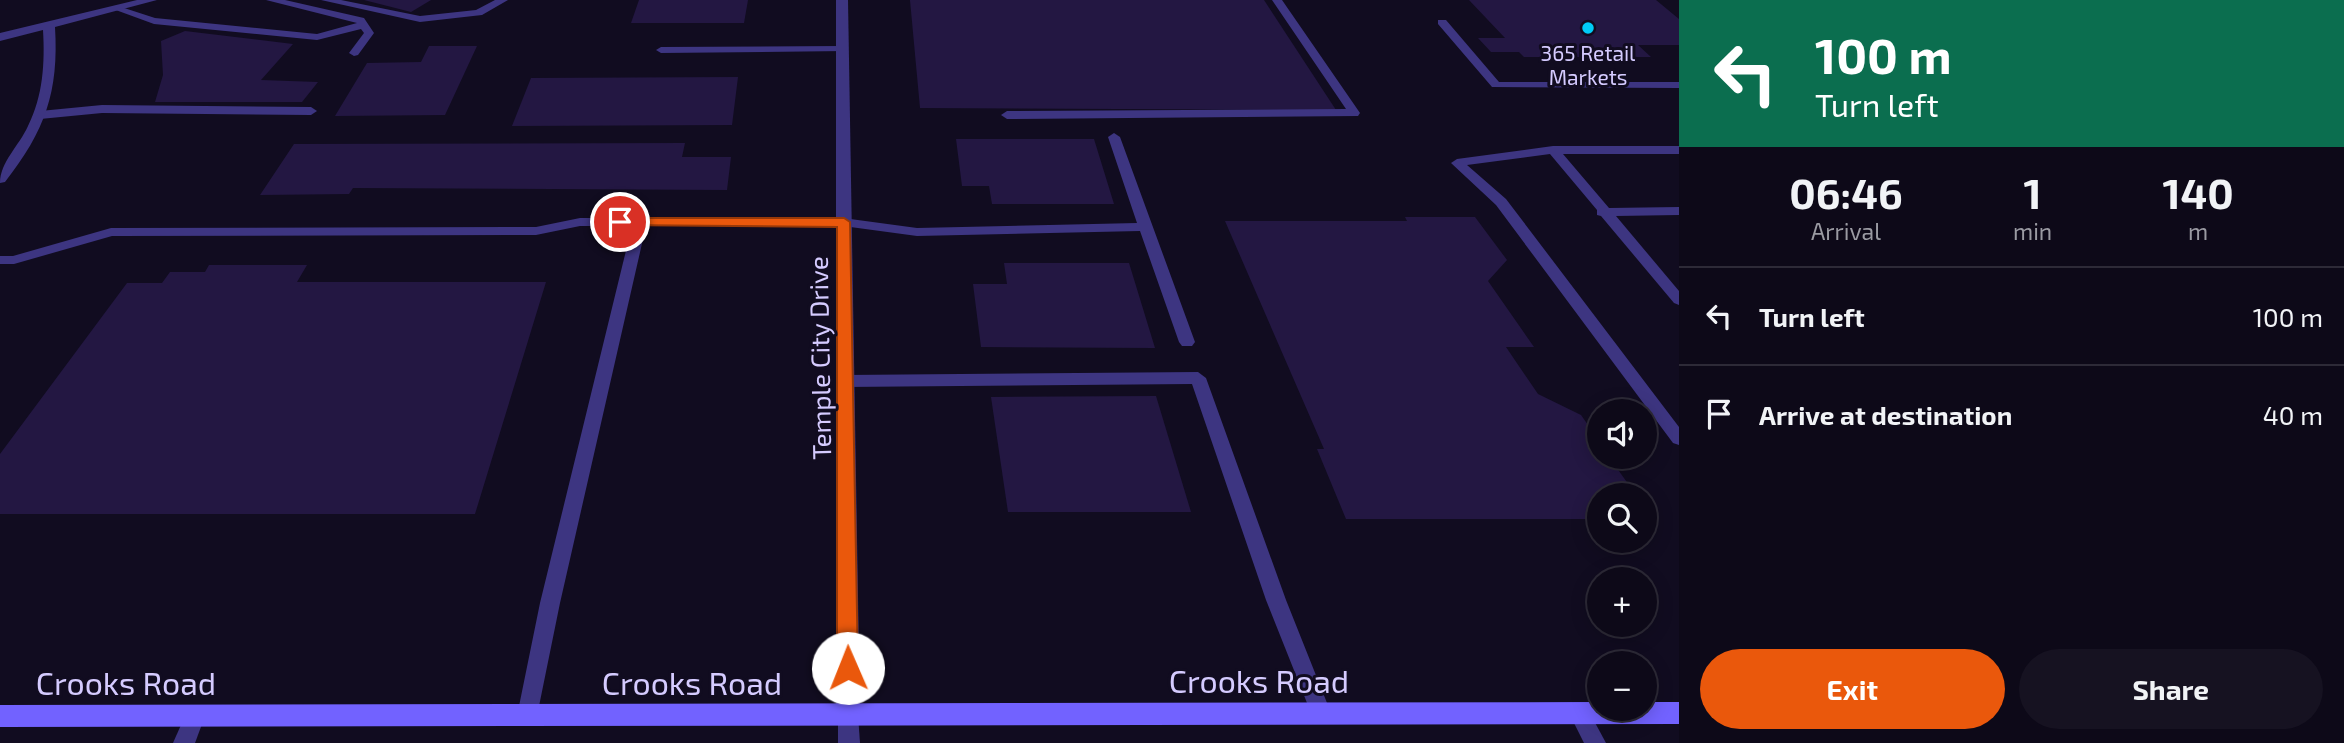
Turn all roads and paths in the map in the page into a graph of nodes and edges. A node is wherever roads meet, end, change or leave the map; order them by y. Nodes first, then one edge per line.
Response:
1 (151, 0) edge
2 (271, 0) edge
3 (326, 0) edge
4 (503, 0) edge
5 (842, 0) edge
6 (1277, 0) edge
7 (118, 9) junction
8 (1443, 22) dead end
9 (363, 25) junction
10 (49, 26) junction
11 (0, 37) edge
12 (842, 49) junction
13 (661, 50) dead end
14 (354, 53) dead end
15 (1679, 85) edge
16 (311, 111) dead end
17 (40, 115) junction
18 (1007, 115) dead end
19 (1114, 137) dead end
20 (1553, 150) junction
21 (1679, 150) edge
22 (0, 179) edge
23 (1679, 211) edge
24 (1602, 212) junction
25 (640, 222) junction
26 (844, 222) junction
27 (1145, 226) junction
28 (0, 260) edge
29 (1679, 300) edge
30 (1187, 342) dead end
31 (845, 381) junction
32 (1679, 439) edge
33 (1321, 713) junction
34 (1579, 713) junction
35 (1679, 713) edge
36 (848, 715) junction
37 (0, 716) edge
38 (195, 716) junction
39 (527, 716) junction
40 (184, 743) edge
41 (849, 743) edge
42 (1595, 743) edge

1 - 7 street
2 - 9 lane
3 - 4 lane
5 - 12 street, Temple City Drive
6 - 18 lane
7 - 9 lane
7 - 10 street
8 - 15 lane
9 - 14 lane
10 - 11 street
10 - 17 street
12 - 13 lane
12 - 26 street, Temple City Drive
16 - 17 lane
17 - 22 street
19 - 27 lane
20 - 21 lane
20 - 24 lane
20 - 32 lane
23 - 24 lane
24 - 29 lane
25 - 26 lane
25 - 28 lane
25 - 39 lane
26 - 27 lane
26 - 31 street, Temple City Drive
27 - 30 lane
31 - 33 lane
31 - 36 street, Temple City Drive
33 - 34 main road, Crooks Road
33 - 36 main road, Crooks Road
34 - 35 main road, Crooks Road
34 - 42 lane
36 - 39 main road, Crooks Road
36 - 41 lane
37 - 38 main road, Crooks Road
38 - 39 main road, Crooks Road
38 - 40 lane

